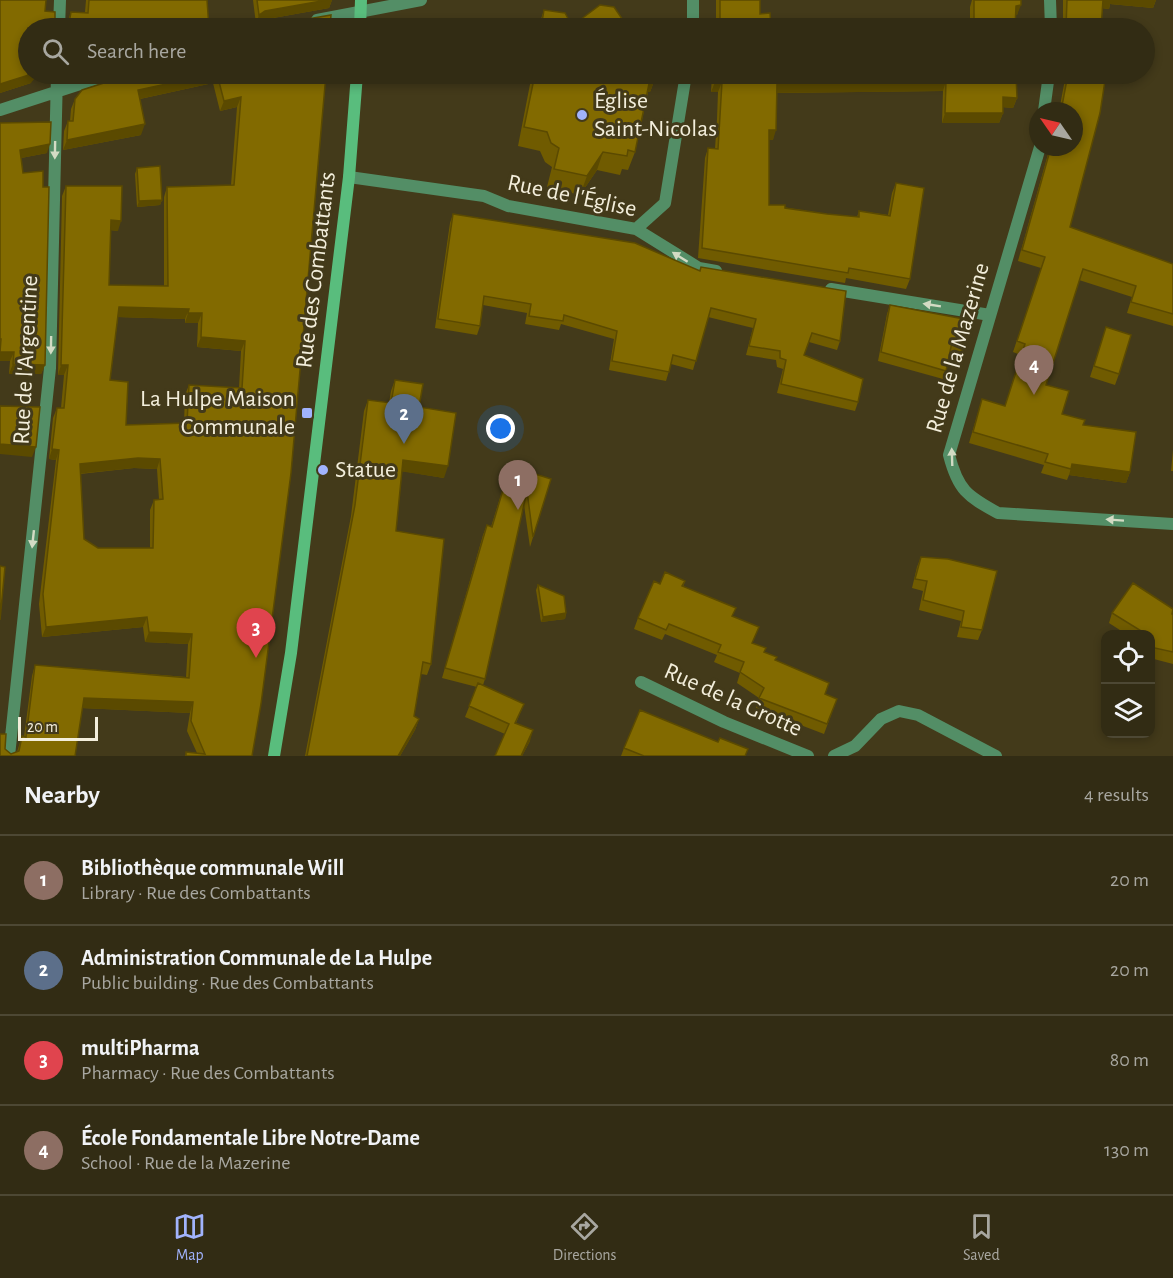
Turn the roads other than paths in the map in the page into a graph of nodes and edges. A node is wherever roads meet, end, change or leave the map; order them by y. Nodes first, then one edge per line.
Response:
1 (60, 0) edge
2 (421, 0) edge
3 (693, 0) edge
4 (1050, 0) edge
5 (361, 6) edge
6 (59, 18) edge
7 (319, 18) edge
8 (693, 18) edge
9 (1051, 18) edge
10 (57, 84) edge
11 (79, 84) edge
12 (356, 84) edge
13 (684, 84) edge
14 (1048, 84) edge
15 (57, 91) junction
16 (1045, 102) edge
17 (0, 110) edge
18 (1037, 156) edge
19 (349, 177) junction
20 (636, 229) junction
21 (734, 274) edge
22 (814, 287) edge
23 (990, 315) junction
24 (1173, 524) edge
25 (641, 682) dead end
26 (9, 756) edge
27 (274, 756) edge
28 (808, 756) edge
29 (834, 756) edge
30 (996, 756) edge

1 - 6 street
2 - 5 street
3 - 8 street
4 - 9 street
5 - 7 street
10 - 15 street, Rue de l'Argentine
11 - 15 street
12 - 19 main road, Rue des Combattants
13 - 20 street
14 - 16 street
15 - 17 street
15 -> 26 street, Rue de l'Argentine
18 - 23 street, Rue de la Mazerine
19 - 20 street, Rue de l'Église
19 - 27 main road, Rue des Combattants
21 -> 20 street, Rue de l'Église
23 -> 22 street
24 -> 23 street, Rue de la Mazerine
25 - 28 street, Rue de la Grotte
29 - 30 street

